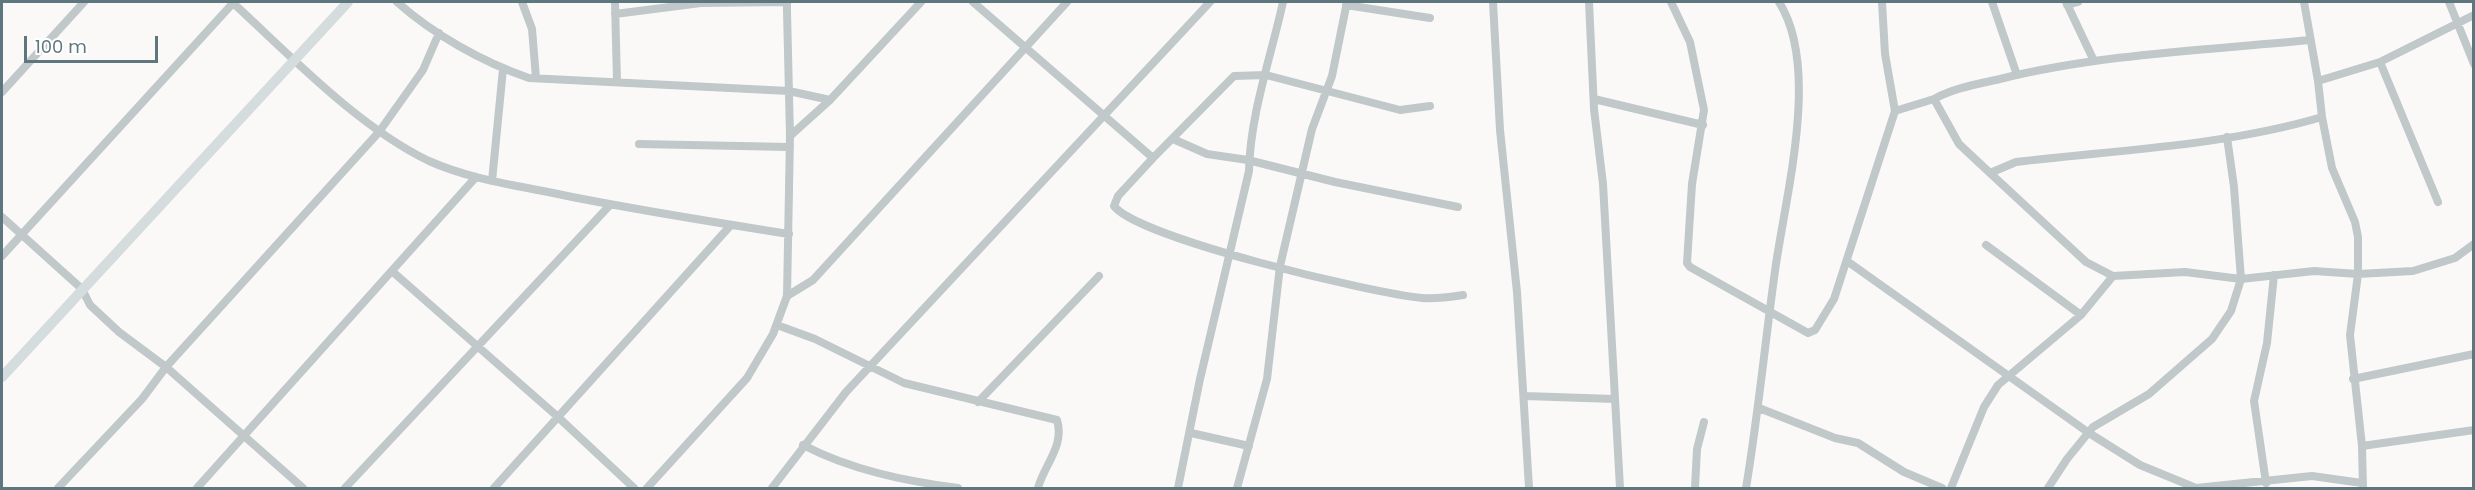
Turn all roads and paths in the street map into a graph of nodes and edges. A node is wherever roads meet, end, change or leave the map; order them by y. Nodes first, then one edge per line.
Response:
1 (84, 2) edge
2 (233, 2) edge
3 (348, 2) edge
4 (397, 2) edge
5 (526, 2) edge
6 (615, 2) edge
7 (921, 2) edge
8 (973, 2) edge
9 (1067, 2) edge
10 (1210, 2) edge
11 (1283, 2) edge
12 (1493, 2) edge
13 (1589, 2) edge
14 (1671, 2) edge
15 (1779, 2) edge
16 (1882, 2) edge
17 (1992, 2) edge
18 (2078, 2) edge
19 (2304, 2) edge
20 (2449, 2) edge
21 (1346, 3) edge
22 (2066, 3) edge
23 (615, 14) junction
24 (2474, 15) edge
25 (1430, 18) dead end
26 (2457, 25) junction
27 (440, 33) junction
28 (2310, 40) junction
29 (1024, 46) junction
30 (295, 60) junction
31 (2094, 61) junction
32 (2380, 62) junction
33 (2474, 64) edge
34 (504, 69) junction
35 (1266, 75) junction
36 (2017, 75) junction
37 (536, 78) junction
38 (2318, 81) junction
39 (617, 82) junction
40 (1328, 90) junction
41 (789, 91) junction
42 (2, 92) edge
43 (1594, 99) junction
44 (1934, 99) junction
45 (830, 100) junction
46 (1430, 106) dead end
47 (1895, 111) junction
48 (1105, 115) junction
49 (2322, 117) junction
50 (1703, 125) junction
51 (379, 132) junction
52 (790, 136) junction
53 (2227, 137) junction
54 (1173, 139) junction
55 (639, 144) dead end
56 (790, 147) junction
57 (1153, 158) junction
58 (1248, 160) junction
59 (1990, 173) junction
60 (1301, 174) junction
61 (476, 177) junction
62 (492, 181) junction
63 (2438, 202) dead end
64 (610, 205) junction
65 (1458, 207) dead end
66 (2, 217) edge
67 (731, 225) junction
68 (789, 234) junction
69 (21, 235) junction
70 (2474, 244) edge
71 (1986, 245) dead end
72 (1232, 253) junction
73 (2, 256) edge
74 (1847, 261) junction
75 (1280, 266) junction
76 (393, 272) junction
77 (2274, 274) junction
78 (2358, 274) junction
79 (1099, 276) dead end
80 (2113, 276) junction
81 (2241, 279) junction
82 (82, 289) junction
83 (1463, 295) dead end
84 (788, 296) junction
85 (1770, 313) junction
86 (2081, 315) junction
87 (777, 325) junction
88 (478, 345) junction
89 (2474, 354) edge
90 (870, 366) junction
91 (166, 367) junction
92 (2008, 375) junction
93 (2, 377) edge
94 (2353, 379) junction
95 (1525, 396) junction
96 (1614, 399) junction
97 (978, 402) junction
98 (1759, 408) junction
99 (558, 417) junction
100 (1704, 422) dead end
101 (2474, 430) edge
102 (1191, 433) junction
103 (2089, 433) junction
104 (243, 436) junction
105 (803, 446) junction
106 (1249, 446) junction
107 (2362, 446) junction
108 (2266, 483) junction
109 (2363, 486) edge
110 (2192, 488) edge
111 (58, 489) edge
112 (197, 489) edge
113 (303, 489) edge
114 (345, 489) edge
115 (494, 489) edge
116 (634, 489) edge
117 (647, 489) edge
118 (772, 489) edge
119 (958, 489) edge
120 (1038, 489) edge
121 (1178, 489) edge
122 (1237, 489) edge
123 (1529, 489) edge
124 (1620, 489) edge
125 (1695, 489) edge
126 (1746, 489) edge
127 (1942, 489) edge
128 (1951, 489) edge
129 (2048, 489) edge

1 - 42 street
2 - 30 street
2 - 69 street
3 - 30 street
4 - 27 street
5 - 37 street
6 - 23 street
7 - 45 street
8 - 29 street
9 - 29 street
10 - 48 street
11 - 35 street
12 - 95 street
13 - 43 street
14 - 50 street
15 - 85 street
16 - 47 street
17 - 36 street
18 - 22 street
19 - 28 street
20 - 26 street
21 - 25 street
21 - 40 street
22 - 31 street
23 - 39 street
23 - 41 street
24 - 26 street
26 - 32 street
26 - 33 street
27 - 34 street
27 - 51 street
28 - 31 street
28 - 38 street
29 - 48 street
29 - 84 street
30 - 51 street
30 - 82 street
31 - 36 street
32 - 38 street
32 - 63 street
34 - 37 street
34 - 62 street
35 - 40 street
35 - 54 street
35 - 58 street
36 - 44 street
37 - 39 street
38 - 49 street
39 - 41 street
40 - 46 street
40 - 60 street
41 - 45 street
41 - 52 street
43 - 50 street
43 - 96 street
44 - 47 street
44 - 59 street
45 - 52 street
47 - 74 street
48 - 57 street
48 - 90 street
49 - 53 street
49 - 78 street
50 - 85 street
51 - 61 street
51 - 91 street
52 - 56 street
53 - 59 street
53 - 81 street
54 - 57 street
54 - 58 street
55 - 56 street
56 - 68 street
57 - 72 street
58 - 60 street
58 - 72 street
59 - 80 street
60 - 65 street
60 - 75 street
61 - 62 street
61 - 76 street
62 - 64 street
64 - 67 street
64 - 88 street
66 - 69 street
67 - 68 street
67 - 99 street
68 - 84 street
69 - 73 street
69 - 82 street
70 - 78 street
71 - 86 street
72 - 75 street
72 - 102 street
74 - 85 street
74 - 92 street
75 - 83 street
75 - 106 street
76 - 88 street
76 - 104 street
77 - 78 street
77 - 81 street
77 - 108 street
78 - 94 street
79 - 97 street
80 - 81 street
80 - 86 street
81 - 103 street
82 - 91 street
82 - 93 street
84 - 87 street
85 - 98 street
86 - 92 street
87 - 90 street
87 - 117 street
88 - 99 street
88 - 114 street
89 - 94 street
90 - 97 street
90 - 105 street
91 - 104 street
91 - 111 street
92 - 103 street
92 - 128 street
94 - 107 street
95 - 96 street
95 - 123 street
96 - 124 street
97 - 120 street
98 - 126 street
98 - 127 street
99 - 115 street
99 - 116 street
100 - 125 street
101 - 107 street
102 - 106 street
102 - 121 street
103 - 110 street
103 - 129 street
104 - 112 street
104 - 113 street
105 - 118 street
105 - 119 street
106 - 122 street
107 - 109 street
108 - 109 street
108 - 110 street

